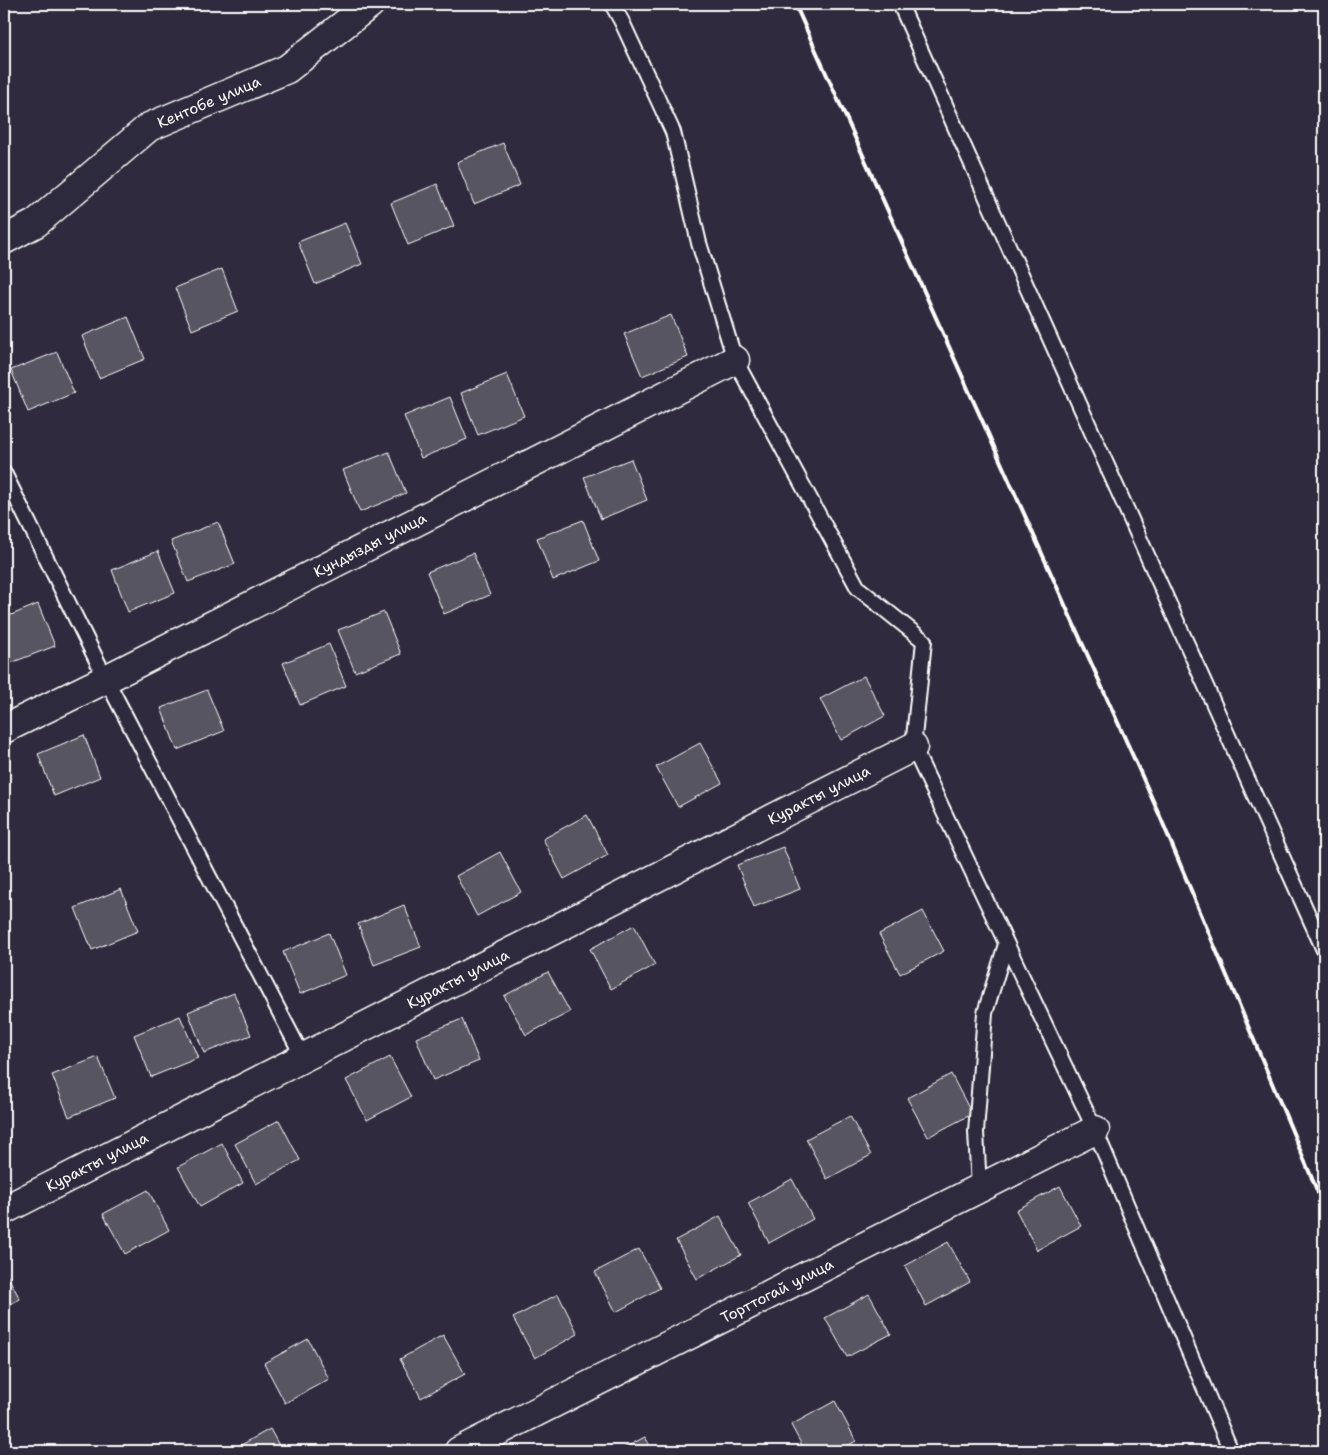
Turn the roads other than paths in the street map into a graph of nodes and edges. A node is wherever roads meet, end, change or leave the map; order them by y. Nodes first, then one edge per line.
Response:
1 (370, 4) edge
2 (612, 4) edge
3 (900, 4) edge
4 (4, 240) edge
5 (735, 360) junction
6 (4, 473) edge
7 (106, 679) junction
8 (4, 729) edge
9 (912, 748) junction
10 (1006, 944) junction
11 (1324, 950) edge
12 (303, 1057) junction
13 (1095, 1130) junction
14 (979, 1188) junction
15 (4, 1210) edge
16 (459, 1451) edge
17 (1231, 1451) edge

1 - 4 street, Кентобе улица
2 - 5 lane
3 - 11 lane
5 - 7 street, Кундызды улица
5 - 9 lane
6 - 7 lane
7 - 8 street, Кундызды улица
7 - 12 lane
9 - 10 lane
9 - 12 street, Куракты улица
10 - 13 lane
10 - 14 lane
12 - 15 street, Куракты улица
13 - 14 street, Торттогай улица
13 - 17 lane
14 - 16 street, Торттогай улица

